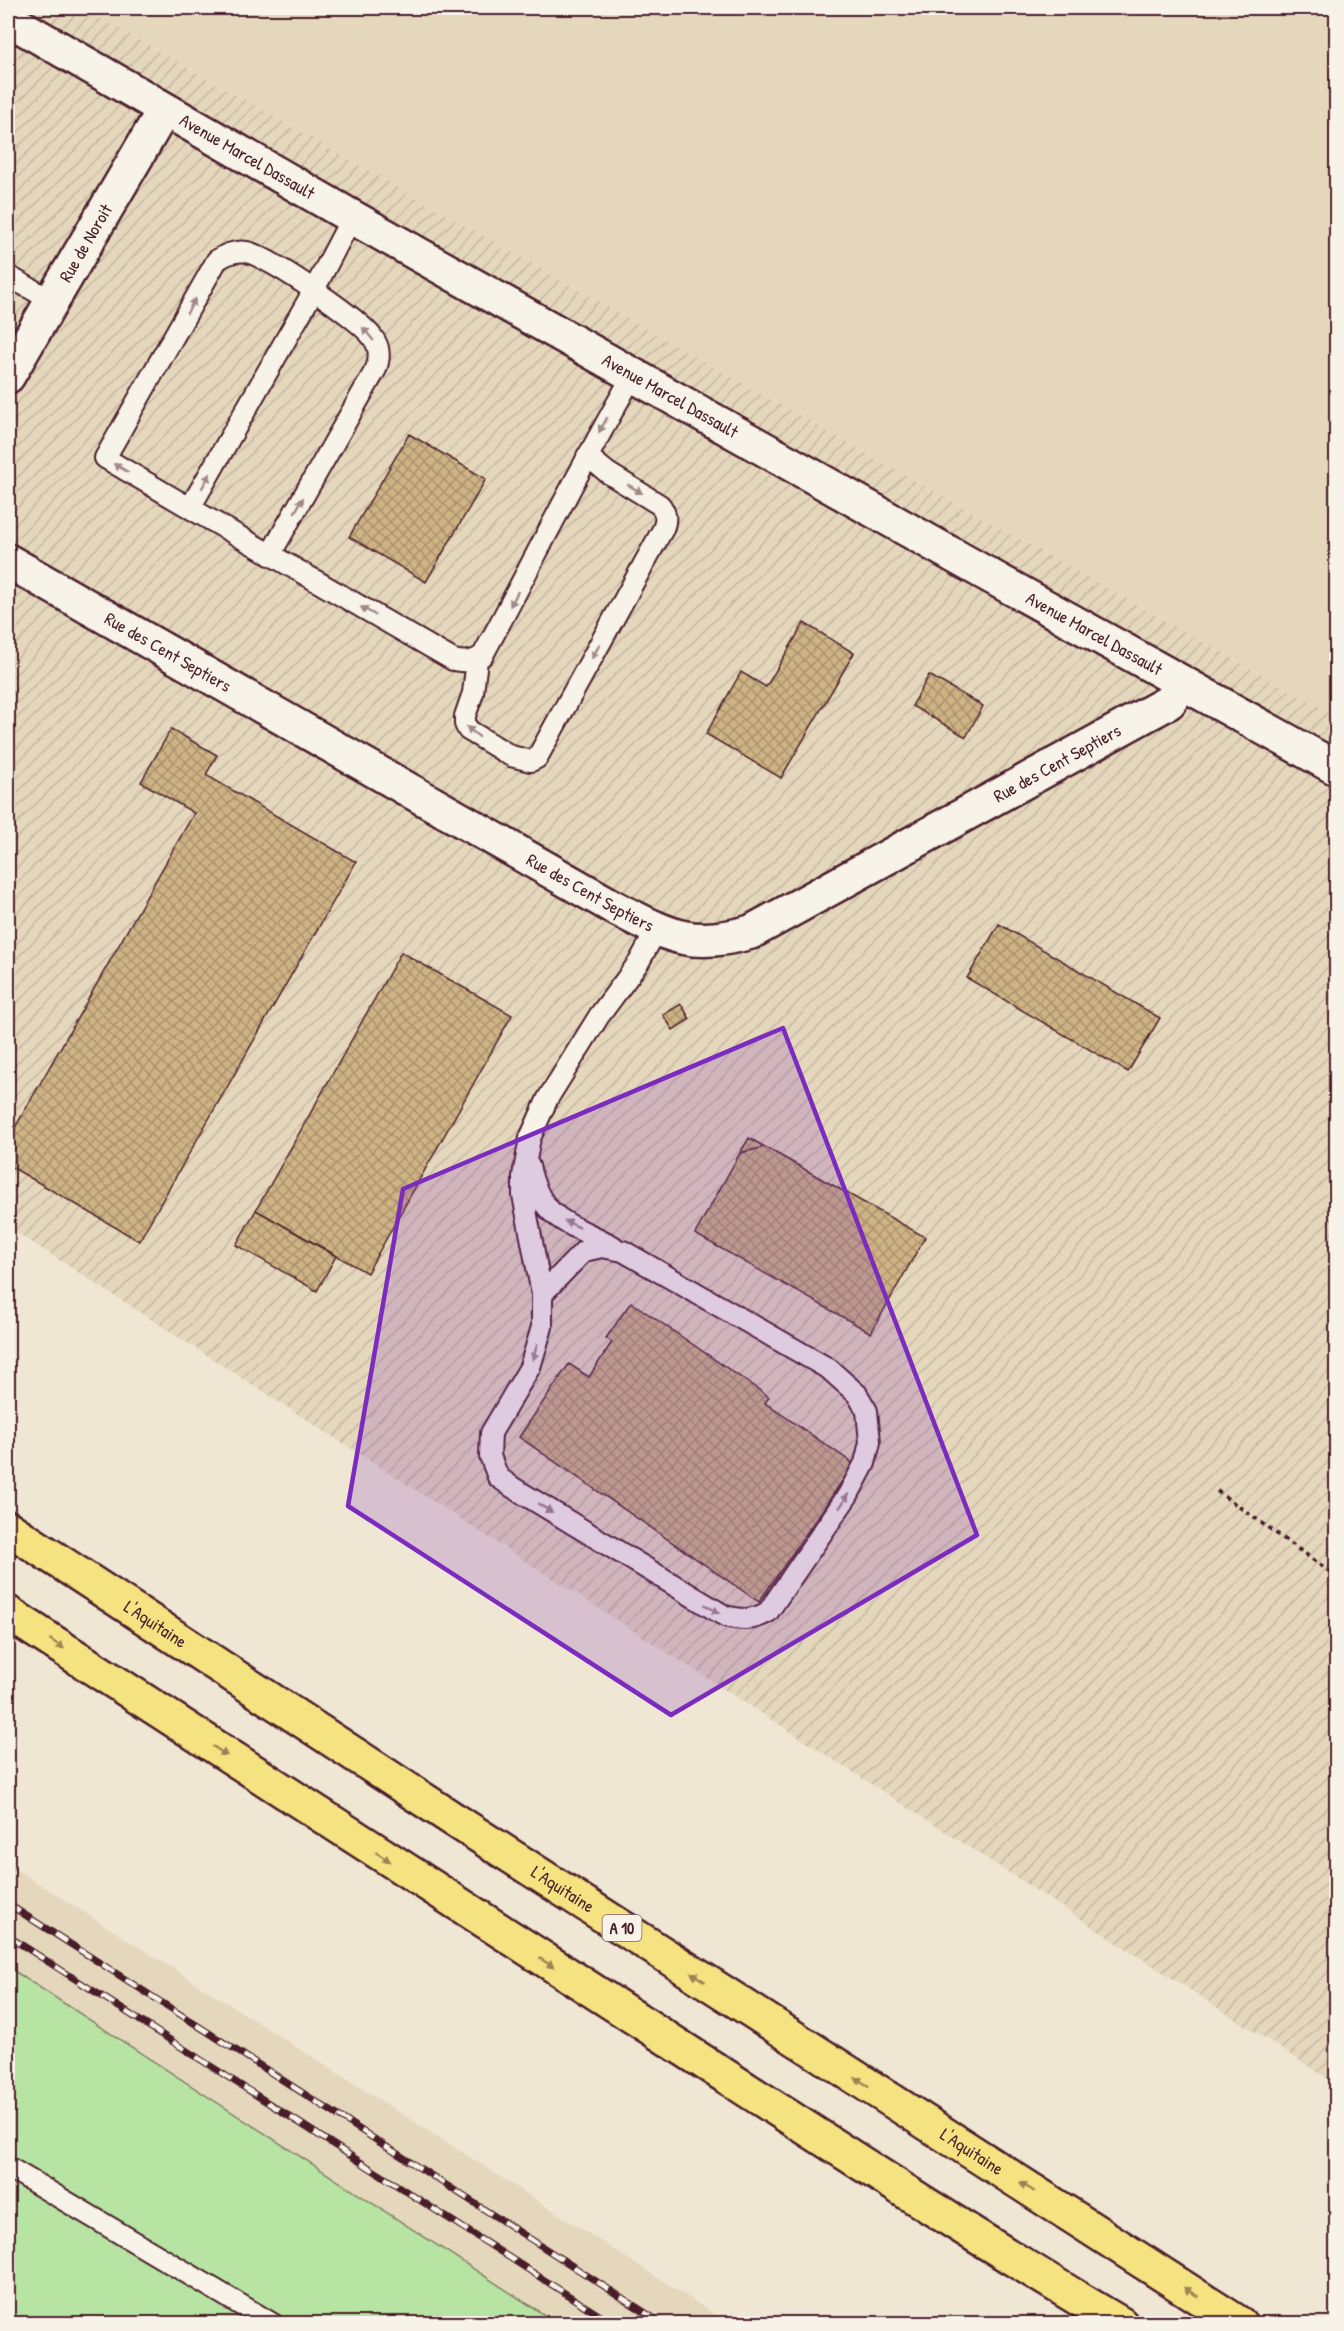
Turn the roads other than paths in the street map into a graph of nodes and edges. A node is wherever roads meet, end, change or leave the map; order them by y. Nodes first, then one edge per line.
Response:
1 (8, 19) edge
2 (164, 110) junction
3 (352, 217) junction
4 (8, 276) edge
5 (314, 290) junction
6 (51, 300) junction
7 (633, 375) junction
8 (8, 376) edge
9 (587, 456) junction
10 (190, 508) junction
11 (270, 555) junction
12 (8, 561) edge
13 (477, 660) junction
14 (1182, 684) junction
15 (1336, 768) edge
16 (657, 929) junction
17 (527, 1154) junction
18 (623, 1251) junction
19 (542, 1294) junction
20 (8, 1528) edge
21 (8, 1612) edge
22 (8, 2167) edge
23 (273, 2324) edge
24 (1121, 2324) edge
25 (1240, 2324) edge

1 - 2 street, Avenue Marcel Dassault
2 - 3 street, Avenue Marcel Dassault
2 - 6 street, Rue de Noroit
3 - 5 lane
3 - 7 street, Avenue Marcel Dassault
4 - 6 lane
10 -> 5 lane
10 -> 5 lane
11 -> 5 lane
6 - 8 street, Rue de Noroit
7 -> 9 lane
7 - 14 street, Avenue Marcel Dassault
9 -> 13 lane
9 -> 13 lane
10 - 11 lane
13 -> 11 lane
12 - 16 street, Rue des Cent Septiers
14 - 15 street, Avenue Marcel Dassault
14 - 16 street, Rue des Cent Septiers
16 - 17 lane
18 -> 17 lane
17 - 19 lane
18 - 19 lane
19 -> 18 lane
25 -> 20 highway, L'Aquitaine / A 10
21 -> 24 highway
22 - 23 lane

